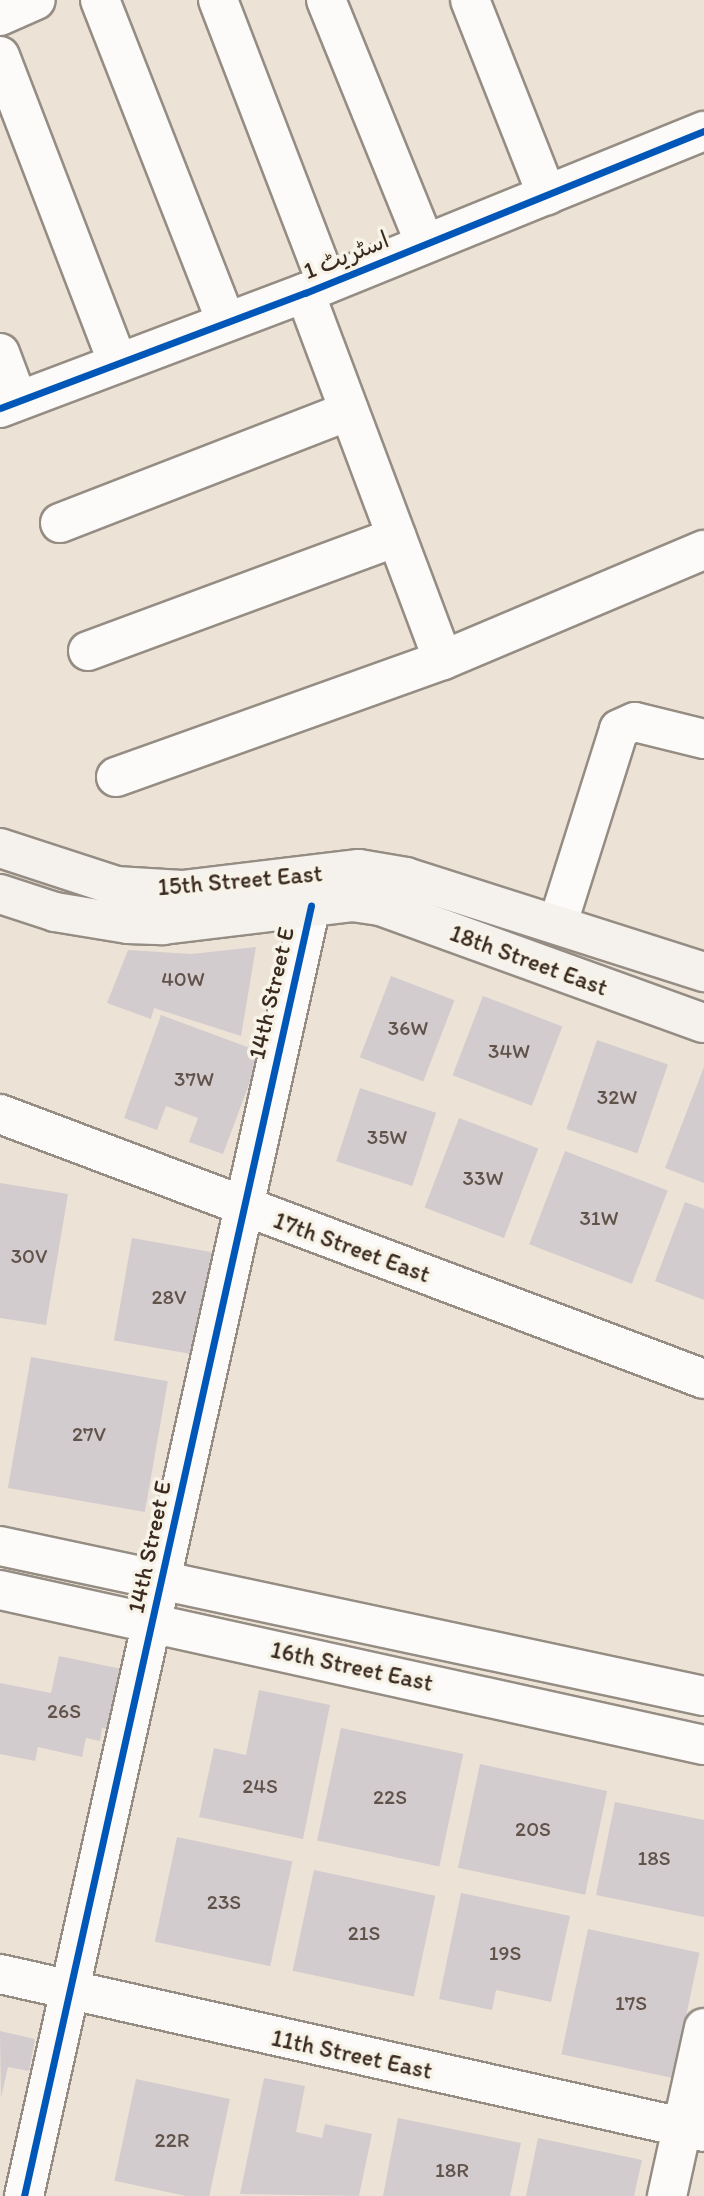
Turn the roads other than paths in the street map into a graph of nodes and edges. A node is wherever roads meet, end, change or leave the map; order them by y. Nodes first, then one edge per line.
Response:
1 (36, 0) edge
2 (100, 0) edge
3 (218, 0) edge
4 (326, 0) edge
5 (470, 0) edge
6 (0, 16) edge
7 (0, 56) edge
8 (704, 131) edge
9 (547, 195) junction
10 (425, 244) junction
11 (316, 288) junction
12 (226, 322) junction
13 (0, 353) edge
14 (118, 363) junction
15 (9, 404) edge
16 (349, 411) junction
17 (60, 523) dead end
18 (397, 537) junction
19 (704, 550) edge
20 (88, 651) dead end
21 (443, 660) junction
22 (704, 739) edge
23 (116, 777) dead end
24 (0, 848) edge
25 (355, 886) junction
26 (0, 894) edge
27 (311, 906) junction
28 (558, 923) junction
29 (704, 972) edge
30 (704, 1023) edge
31 (0, 1114) edge
32 (244, 1207) junction
33 (704, 1378) edge
34 (0, 1546) edge
35 (160, 1582) junction
36 (0, 1590) edge
37 (152, 1622) junction
38 (704, 1696) edge
39 (704, 1745) edge
40 (0, 1975) edge
41 (69, 1992) junction
42 (704, 2028) edge
43 (694, 2129) edge
44 (24, 2196) edge
45 (667, 2196) edge

1 - 6 street
2 - 12 street
3 - 11 street
4 - 10 street
5 - 9 street
7 - 14 street
8 - 9 street, اسٹریٹ 1
9 - 10 street, اسٹریٹ 1
10 - 11 street, اسٹریٹ 1
11 - 12 street, اسٹریٹ 1
11 - 16 street
12 - 14 street, اسٹریٹ 1
13 - 15 street
14 - 15 street, اسٹریٹ 1
16 - 17 street
16 - 18 street
18 - 20 street
18 - 21 street
19 - 21 street
21 - 23 street
22 - 28 street
24 - 25 street, 15th Street East
25 - 27 street, 15th Street East
25 - 28 street, 18th Street East
25 - 30 street, 18th Street East
26 - 27 street, 15th Street East
27 - 32 street, 14th Street E
28 - 29 street, 18th Street East
31 - 32 street, 17th Street East
32 - 33 street, 17th Street East
32 - 35 street, 14th Street E
34 - 35 street, 16th Street East
35 - 37 street, 14th Street E
35 - 38 street, 16th Street East
36 - 37 street, 16th Street East
37 - 39 street, 16th Street East
37 - 41 street, 14th Street E
40 - 41 street, 11th Street East
41 - 43 street, 11th Street East
41 - 44 street, 14th Street E
42 - 43 street
43 - 45 street

